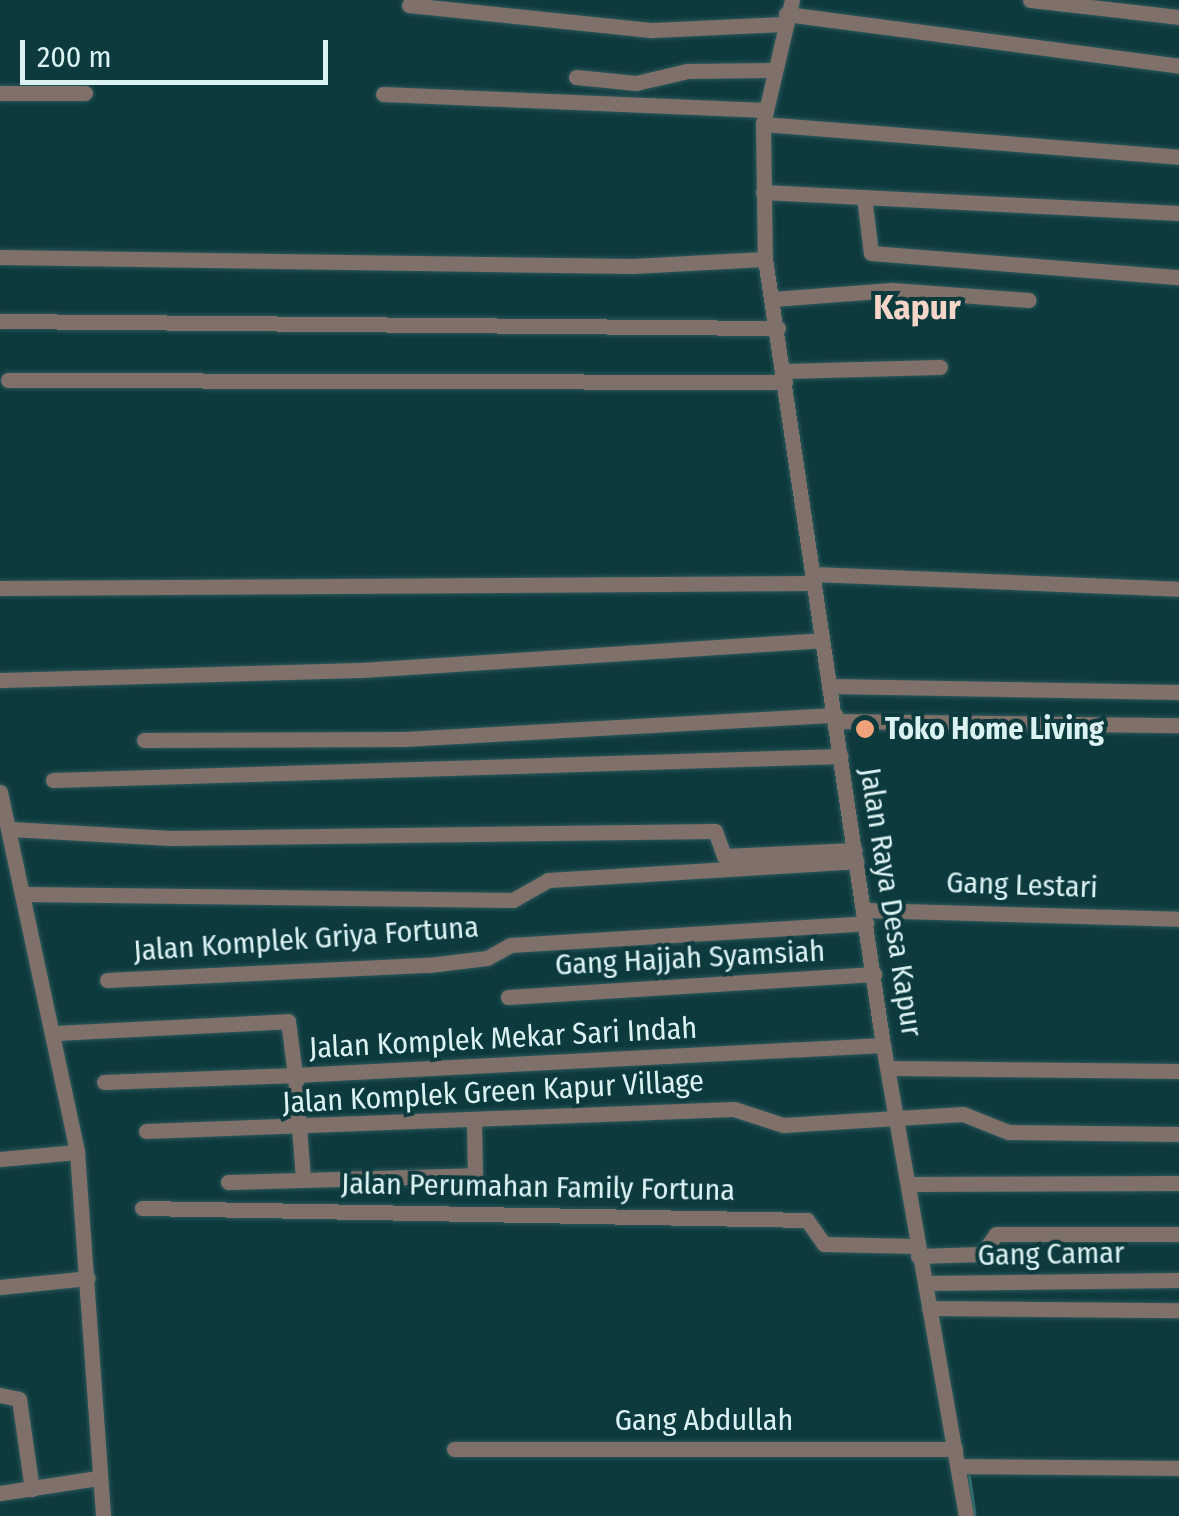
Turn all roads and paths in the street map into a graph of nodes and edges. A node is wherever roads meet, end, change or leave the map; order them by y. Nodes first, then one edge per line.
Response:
1 (1030, 0) edge
2 (409, 5) dead end
3 (787, 13) edge
4 (1179, 17) edge
5 (1179, 66) edge
6 (772, 70) junction
7 (576, 77) dead end
8 (0, 93) edge
9 (85, 93) dead end
10 (383, 94) dead end
11 (764, 117) junction
12 (1179, 157) edge
13 (763, 192) junction
14 (864, 197) junction
15 (1179, 213) edge
16 (0, 257) edge
17 (765, 259) junction
18 (1179, 277) edge
19 (773, 299) junction
20 (1029, 300) dead end
21 (0, 321) edge
22 (778, 328) junction
23 (940, 367) dead end
24 (784, 376) junction
25 (8, 380) dead end
26 (813, 579) junction
27 (0, 588) edge
28 (1179, 588) edge
29 (822, 640) junction
30 (0, 680) edge
31 (830, 686) junction
32 (1179, 692) edge
33 (835, 718) junction
34 (1179, 725) edge
35 (144, 740) dead end
36 (840, 756) junction
37 (53, 780) dead end
38 (1, 803) edge
39 (10, 829) junction
40 (855, 856) junction
41 (8, 863) edge
42 (24, 894) junction
43 (865, 916) junction
44 (1179, 919) edge
45 (874, 974) junction
46 (107, 980) dead end
47 (508, 997) dead end
48 (55, 1033) junction
49 (883, 1046) junction
50 (891, 1068) junction
51 (1179, 1071) edge
52 (294, 1075) junction
53 (104, 1082) dead end
54 (898, 1118) junction
55 (474, 1122) junction
56 (300, 1130) junction
57 (146, 1131) dead end
58 (1179, 1134) edge
59 (77, 1152) junction
60 (0, 1159) edge
61 (304, 1180) junction
62 (228, 1182) dead end
63 (1179, 1183) edge
64 (908, 1184) junction
65 (142, 1208) dead end
66 (1179, 1234) edge
67 (918, 1251) junction
68 (88, 1278) junction
69 (1179, 1280) edge
70 (925, 1283) junction
71 (0, 1287) edge
72 (929, 1308) junction
73 (1179, 1310) edge
74 (0, 1396) edge
75 (454, 1449) dead end
76 (956, 1458) junction
77 (1179, 1468) edge
78 (98, 1478) junction
79 (32, 1489) junction
80 (0, 1493) edge
81 (104, 1516) edge
82 (966, 1516) edge

1 - 4 street
2 - 3 street
3 - 5 street
3 - 6 street, Jalan Raya Desa Kapur
6 - 7 street
6 - 11 street, Jalan Raya Desa Kapur
8 - 9 street
10 - 11 street
11 - 12 street
11 - 13 street, Jalan Raya Desa Kapur
13 - 14 street
13 - 17 street, Jalan Raya Desa Kapur
14 - 15 street
14 - 18 street
16 - 17 street
17 - 19 street, Jalan Raya Desa Kapur
19 - 20 street
19 - 22 street, Jalan Raya Desa Kapur
21 - 22 street
22 - 24 street, Jalan Raya Desa Kapur
23 - 24 street
24 - 25 street
24 - 26 street, Jalan Raya Desa Kapur
26 - 27 street
26 - 28 street
26 - 29 street, Jalan Raya Desa Kapur
29 - 30 street
29 - 31 street, Jalan Raya Desa Kapur
31 - 32 street
31 - 33 street, Jalan Raya Desa Kapur
33 - 34 street
33 - 35 street
33 - 36 street, Jalan Raya Desa Kapur
36 - 37 street
36 - 40 street, Jalan Raya Desa Kapur
38 - 39 street
39 - 40 street
39 - 41 street
40 - 42 street
40 - 43 street, Jalan Raya Desa Kapur
41 - 42 street
42 - 48 street
43 - 44 street, Gang Lestari
43 - 45 street, Jalan Raya Desa Kapur
43 - 46 street, Jalan Komplek Griya Fortuna
45 - 47 street, Gang Hajjah Syamsiah
45 - 49 street, Jalan Raya Desa Kapur
48 - 52 street, Jalan Komplek Mekar Sari Indah
48 - 59 street
49 - 50 street, Jalan Raya Desa Kapur
49 - 52 street, Jalan Komplek Mekar Sari Indah
50 - 51 street
50 - 54 street, Jalan Raya Desa Kapur
52 - 53 street
52 - 56 street
54 - 55 street, Jalan Komplek Green Kapur Village
54 - 58 street, Jalan Komplek Green Kapur Village
54 - 64 street, Jalan Raya Desa Kapur
55 - 56 street, Jalan Komplek Green Kapur Village
55 - 61 street
56 - 57 street, Jalan Komplek Green Kapur Village
56 - 61 street
59 - 60 street
59 - 68 street
61 - 62 street
63 - 64 street
64 - 67 street, Jalan Raya Desa Kapur
65 - 67 street, Jalan Perumahan Family Fortuna
66 - 67 street
67 - 70 street, Jalan Raya Desa Kapur
68 - 71 street
68 - 78 street
69 - 70 street, Gang Camar
70 - 72 street, Jalan Raya Desa Kapur
72 - 73 street
72 - 76 street, Jalan Raya Desa Kapur
74 - 79 street
75 - 76 street, Gang Abdullah
76 - 77 street, Gang Abdullah
76 - 82 street, Jalan Raya Desa Kapur
78 - 79 street
78 - 81 street
79 - 80 street

